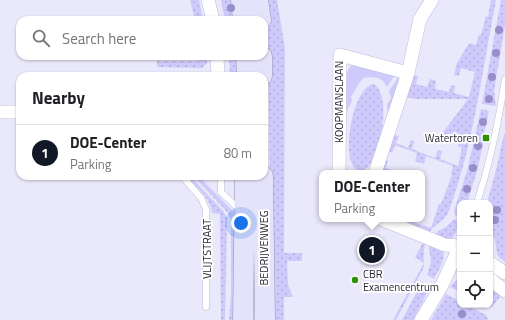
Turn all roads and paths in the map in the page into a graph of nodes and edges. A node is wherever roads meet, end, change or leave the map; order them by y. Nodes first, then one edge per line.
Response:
1 (208, 0) edge
2 (241, 0) edge
3 (258, 0) edge
4 (432, 0) edge
5 (212, 16) edge
6 (243, 16) edge
7 (260, 16) edge
8 (217, 60) edge
9 (246, 60) edge
10 (262, 60) edge
11 (218, 72) edge
12 (247, 72) edge
13 (262, 72) edge
14 (408, 73) junction
15 (505, 79) edge
16 (0, 112) edge
17 (16, 112) edge
18 (339, 170) edge
19 (376, 170) edge
20 (185, 180) edge
21 (221, 180) edge
22 (245, 180) edge
23 (264, 180) edge
24 (478, 200) edge
25 (244, 215) junction
26 (388, 222) edge
27 (445, 245) junction
28 (457, 246) edge
29 (457, 262) edge
30 (493, 265) edge
31 (505, 273) edge
32 (493, 281) edge
33 (505, 291) edge
34 (206, 307) dead end
35 (243, 320) edge
36 (265, 320) edge
37 (422, 320) edge

1 - 5 street
2 - 6 main road
3 - 7 main road
4 - 14 street
8 - 11 street
9 - 12 main road
10 - 13 main road
14 - 18 street, KOOPMANSLAAN
14 - 19 street
15 - 24 lane
16 - 17 street
20 - 34 lane, VLIJTSTRAAT
21 - 25 lane
22 - 25 main road, BEDRIJVENWEG
23 - 36 main road, BEDRIJVENWEG
25 - 35 main road, BEDRIJVENWEG
26 - 27 street
27 - 28 street
27 - 29 street
29 - 37 street
30 - 31 street
32 - 33 street

